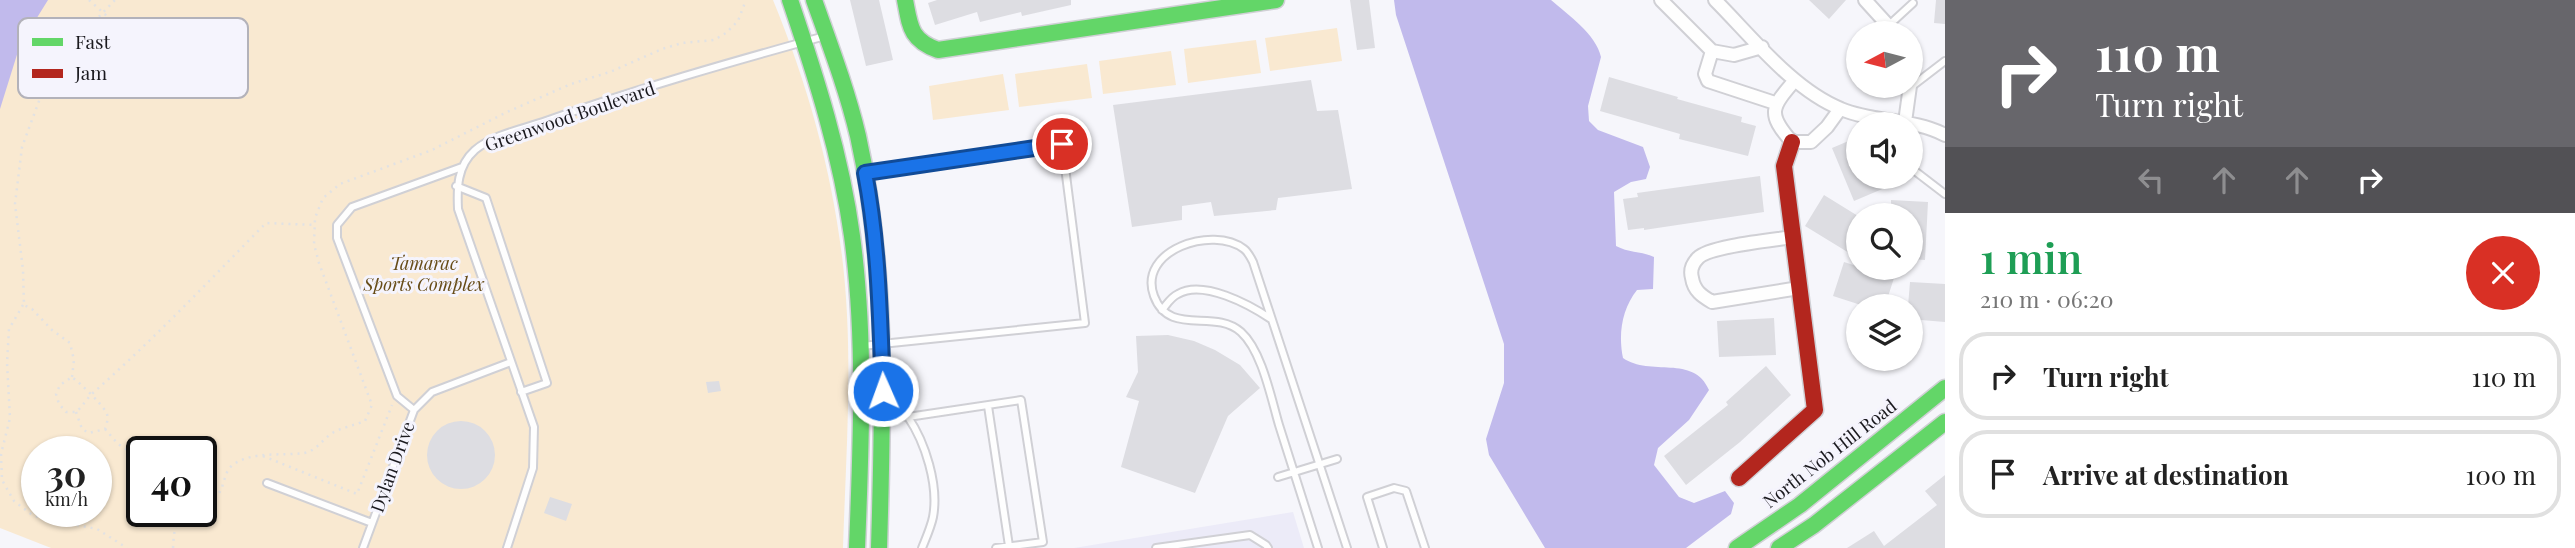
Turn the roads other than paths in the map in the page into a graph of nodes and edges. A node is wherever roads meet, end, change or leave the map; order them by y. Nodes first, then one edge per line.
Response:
1 (790, 0) edge
2 (814, 0) edge
3 (905, 0) edge
4 (1276, 0) edge
5 (1661, 0) edge
6 (1715, 0) edge
7 (1864, 0) edge
8 (1913, 3) dead end
9 (1884, 21) edge
10 (1899, 21) edge
11 (826, 36) junction
12 (804, 42) junction
13 (1762, 47) junction
14 (1712, 51) junction
15 (1945, 61) edge
16 (1923, 75) edge
17 (1795, 80) junction
18 (1775, 103) junction
19 (1840, 109) junction
20 (1851, 112) edge
21 (1923, 128) edge
22 (1945, 135) edge
23 (1792, 142) junction
24 (462, 167) junction
25 (865, 173) junction
26 (1923, 177) edge
27 (456, 186) junction
28 (1945, 194) edge
29 (1793, 237) junction
30 (1800, 288) junction
31 (1162, 310) junction
32 (1272, 320) junction
33 (881, 344) junction
34 (860, 347) junction
35 (511, 362) junction
36 (1945, 388) edge
37 (522, 391) junction
38 (988, 406) junction
39 (414, 410) junction
40 (883, 414) junction
41 (908, 417) junction
42 (1945, 422) edge
43 (1337, 459) dead end
44 (1320, 465) junction
45 (1294, 472) junction
46 (1278, 477) dead end
47 (1739, 478) dead end
48 (267, 483) dead end
49 (372, 523) junction
50 (1009, 546) edge
51 (363, 548) edge
52 (507, 548) edge
53 (857, 548) edge
54 (879, 548) edge
55 (922, 548) edge
56 (996, 548) edge
57 (1156, 548) edge
58 (1268, 548) edge
59 (1318, 548) edge
60 (1347, 548) edge
61 (1383, 548) edge
62 (1425, 548) edge
63 (1737, 548) edge
64 (1779, 548) edge

1 - 12 street
2 - 11 street
3 - 4 street
5 - 14 street
6 - 13 street
7 - 9 street
8 - 10 lane
11 - 12 lane, Greenwood Boulevard
11 - 25 street
12 - 24 lane, Greenwood Boulevard
12 - 34 street
13 - 14 street
13 - 17 street
14 - 18 street
15 - 16 lane
17 - 18 street
17 - 19 street
18 - 23 street
19 - 20 street
19 - 23 street
21 - 22 street
23 - 29 street
24 - 27 lane, Greenwood Boulevard
24 - 39 lane
25 - 33 street
25 - 33 lane
26 - 28 lane
27 - 35 lane, Greenwood Boulevard
27 - 37 lane
29 - 30 street
29 - 30 street
30 - 47 street
31 - 32 lane
31 - 32 lane
31 - 45 lane
32 - 44 lane
33 - 34 lane
33 - 40 street
34 - 53 street
35 - 37 lane, Greenwood Boulevard
35 - 39 lane, Dylan Drive
36 - 63 street, North Nob Hill Road
37 - 52 lane, Greenwood Boulevard
38 - 41 lane
38 - 50 lane
38 - 50 lane
39 - 49 lane, Dylan Drive
40 - 41 lane
40 - 54 street
41 - 55 lane
42 - 64 street
43 - 44 lane
44 - 45 lane
44 - 60 lane
45 - 46 lane
45 - 59 lane
48 - 49 lane
49 - 51 lane, Dylan Drive
50 - 56 lane
57 - 58 lane
61 - 62 lane

